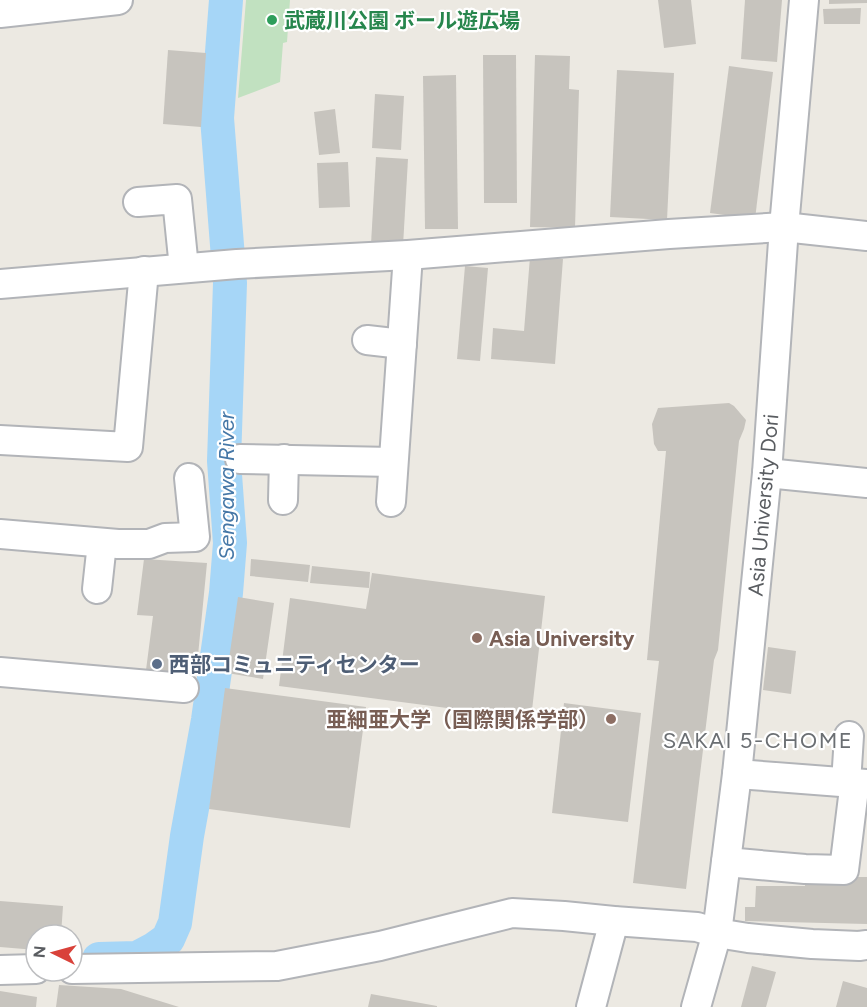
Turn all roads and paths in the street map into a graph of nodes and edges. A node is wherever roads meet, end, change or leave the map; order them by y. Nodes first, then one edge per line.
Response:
1 (117, 0) edge
2 (804, 0) edge
3 (0, 13) edge
4 (138, 202) dead end
5 (784, 227) junction
6 (867, 236) edge
7 (408, 255) junction
8 (184, 268) junction
9 (144, 271) junction
10 (0, 284) edge
11 (367, 340) dead end
12 (402, 344) junction
13 (0, 440) edge
14 (240, 459) dead end
15 (284, 459) junction
16 (393, 462) junction
17 (767, 473) junction
18 (189, 478) dead end
19 (867, 483) edge
20 (283, 500) dead end
21 (391, 502) dead end
22 (0, 534) edge
23 (102, 543) junction
24 (97, 589) dead end
25 (0, 672) edge
26 (184, 688) dead end
27 (849, 736) dead end
28 (737, 774) junction
29 (855, 788) edge
30 (726, 862) junction
31 (856, 863) edge
32 (614, 921) junction
33 (717, 933) junction
34 (867, 945) edge
35 (24, 969) edge
36 (84, 969) edge
37 (0, 970) edge
38 (591, 1007) edge
39 (696, 1007) edge

1 - 3 street
2 - 5 street, Asia University Dori
4 - 8 street
5 - 6 street
5 - 7 street
5 - 17 street, Asia University Dori
7 - 8 street
7 - 12 street
8 - 9 street
9 - 10 street
9 - 13 street
11 - 12 street
12 - 16 street
14 - 15 street
15 - 16 street
15 - 20 street
16 - 21 street
17 - 19 street
17 - 28 street, Asia University Dori
18 - 23 street
22 - 23 street
23 - 24 street
25 - 26 street
27 - 29 street
28 - 29 street
28 - 30 street, Asia University Dori
29 - 31 street
30 - 31 street
30 - 33 street, Asia University Dori
32 - 33 street
32 - 36 street
32 - 38 street
33 - 34 street
33 - 39 street, Asia University Dori
35 - 37 street

